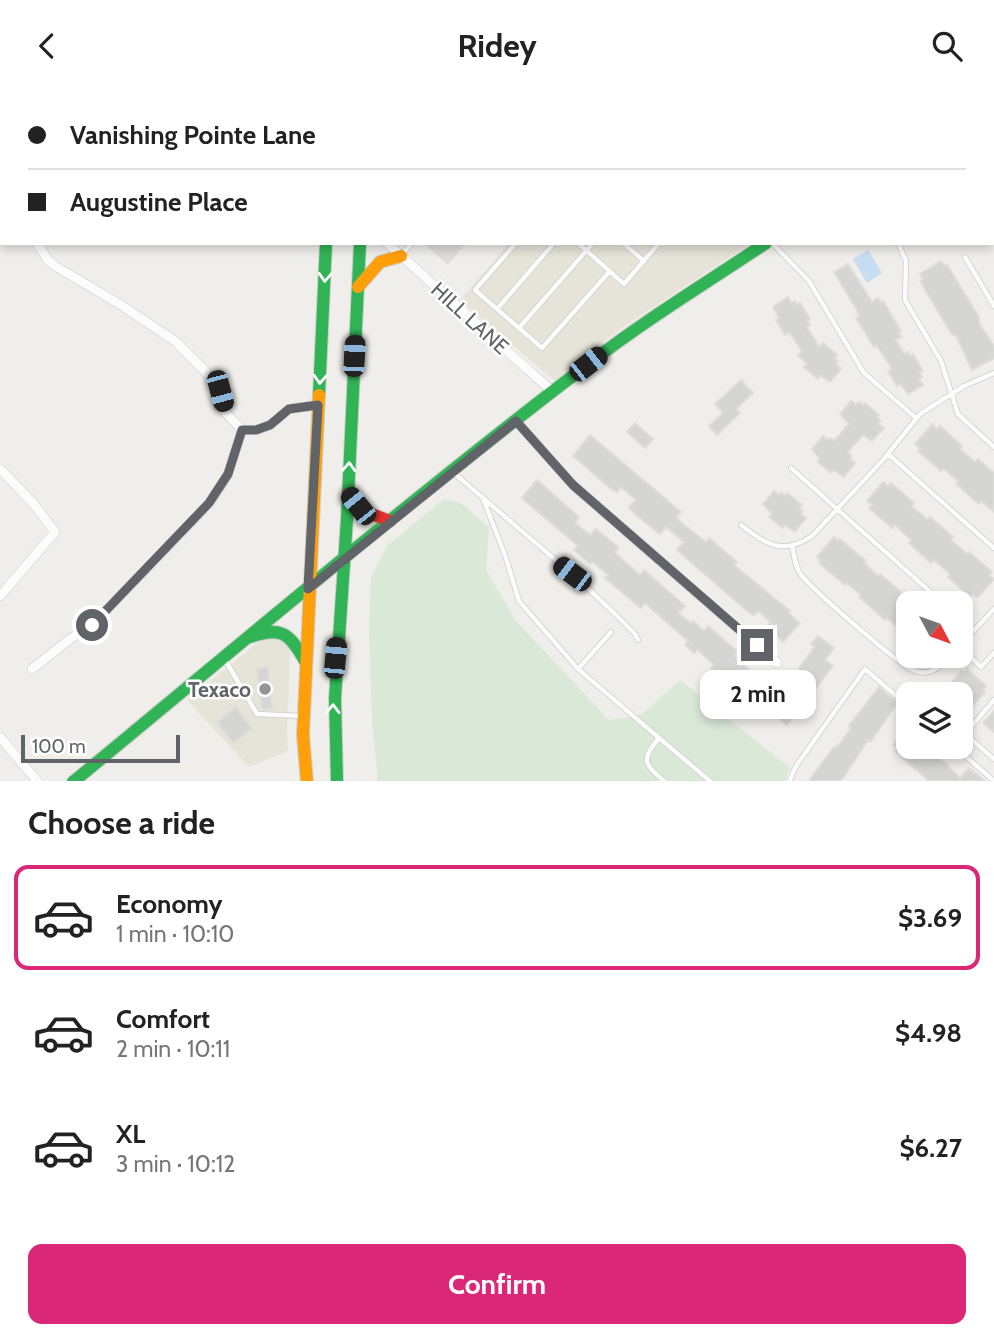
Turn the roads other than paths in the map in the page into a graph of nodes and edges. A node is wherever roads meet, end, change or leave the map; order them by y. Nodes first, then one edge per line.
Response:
1 (38, 245) edge
2 (326, 245) edge
3 (360, 245) edge
4 (389, 245) edge
5 (410, 245) edge
6 (514, 245) edge
7 (552, 245) edge
8 (580, 245) edge
9 (592, 245) edge
10 (625, 245) edge
11 (657, 245) edge
12 (763, 245) edge
13 (774, 245) edge
14 (899, 245) edge
15 (587, 251) junction
16 (401, 256) junction
17 (965, 257) dead end
18 (644, 261) junction
19 (610, 271) junction
20 (358, 287) junction
21 (994, 306) edge
22 (497, 309) junction
23 (519, 328) junction
24 (994, 373) edge
25 (553, 392) junction
26 (952, 393) junction
27 (318, 405) junction
28 (916, 418) junction
29 (516, 421) junction
30 (242, 430) junction
31 (994, 447) edge
32 (888, 454) junction
33 (791, 468) dead end
34 (0, 469) edge
35 (453, 471) junction
36 (348, 493) junction
37 (482, 496) junction
38 (837, 510) junction
39 (390, 521) junction
40 (741, 524) dead end
41 (792, 545) junction
42 (994, 548) edge
43 (345, 559) junction
44 (308, 589) junction
45 (929, 591) edge
46 (0, 596) edge
47 (994, 609) edge
48 (974, 631) edge
49 (611, 632) dead end
50 (250, 636) junction
51 (638, 640) dead end
52 (994, 653) edge
53 (224, 658) junction
54 (973, 659) edge
55 (896, 660) edge
56 (305, 662) junction
57 (777, 663) dead end
58 (32, 669) dead end
59 (578, 669) junction
60 (912, 669) edge
61 (936, 669) edge
62 (896, 696) edge
63 (994, 700) edge
64 (303, 716) junction
65 (0, 737) edge
66 (659, 738) junction
67 (969, 759) edge
68 (994, 759) edge
69 (37, 781) edge
70 (74, 781) edge
71 (306, 781) edge
72 (337, 781) edge
73 (664, 781) edge
74 (710, 781) edge
75 (789, 781) edge
76 (994, 781) edge

1 - 30 street
2 -> 27 main road
3 - 20 main road
4 - 16 street, HILL LANE
5 - 16 lane
6 - 22 lane
7 - 22 lane
8 - 15 lane
9 - 15 lane
10 - 18 lane
11 - 18 lane
12 - 25 main road
13 - 28 lane
14 - 26 lane
15 - 19 lane
15 - 23 lane
16 - 20 main road
16 - 25 street, HILL LANE
17 - 21 lane
18 - 19 lane
19 - 23 lane
36 -> 20 main road
22 - 23 lane
24 - 26 lane
25 - 29 main road
26 - 28 lane
26 - 31 lane
27 - 30 street
27 - 44 main road
28 - 32 lane
29 - 35 main road
29 - 57 street
30 - 58 street
32 - 38 lane
32 - 42 lane
33 - 38 lane
34 - 46 street
35 - 37 lane
35 - 39 main road
36 - 39 main road
36 - 43 main road
37 - 51 lane
37 - 59 lane
38 - 41 lane
38 - 45 lane
39 - 43 main road
40 - 41 lane
41 - 55 lane
43 - 44 main road
72 -> 43 main road
44 - 50 main road
44 - 56 main road
47 - 48 lane
49 - 59 lane
50 - 53 main road
50 - 56 main road
52 - 54 lane
53 - 64 lane
53 - 70 main road
56 - 64 main road
59 - 66 lane
60 - 61 lane
62 - 75 lane
63 - 68 lane
64 - 71 main road
65 - 69 street
66 - 73 lane
66 - 74 lane
67 - 76 lane

